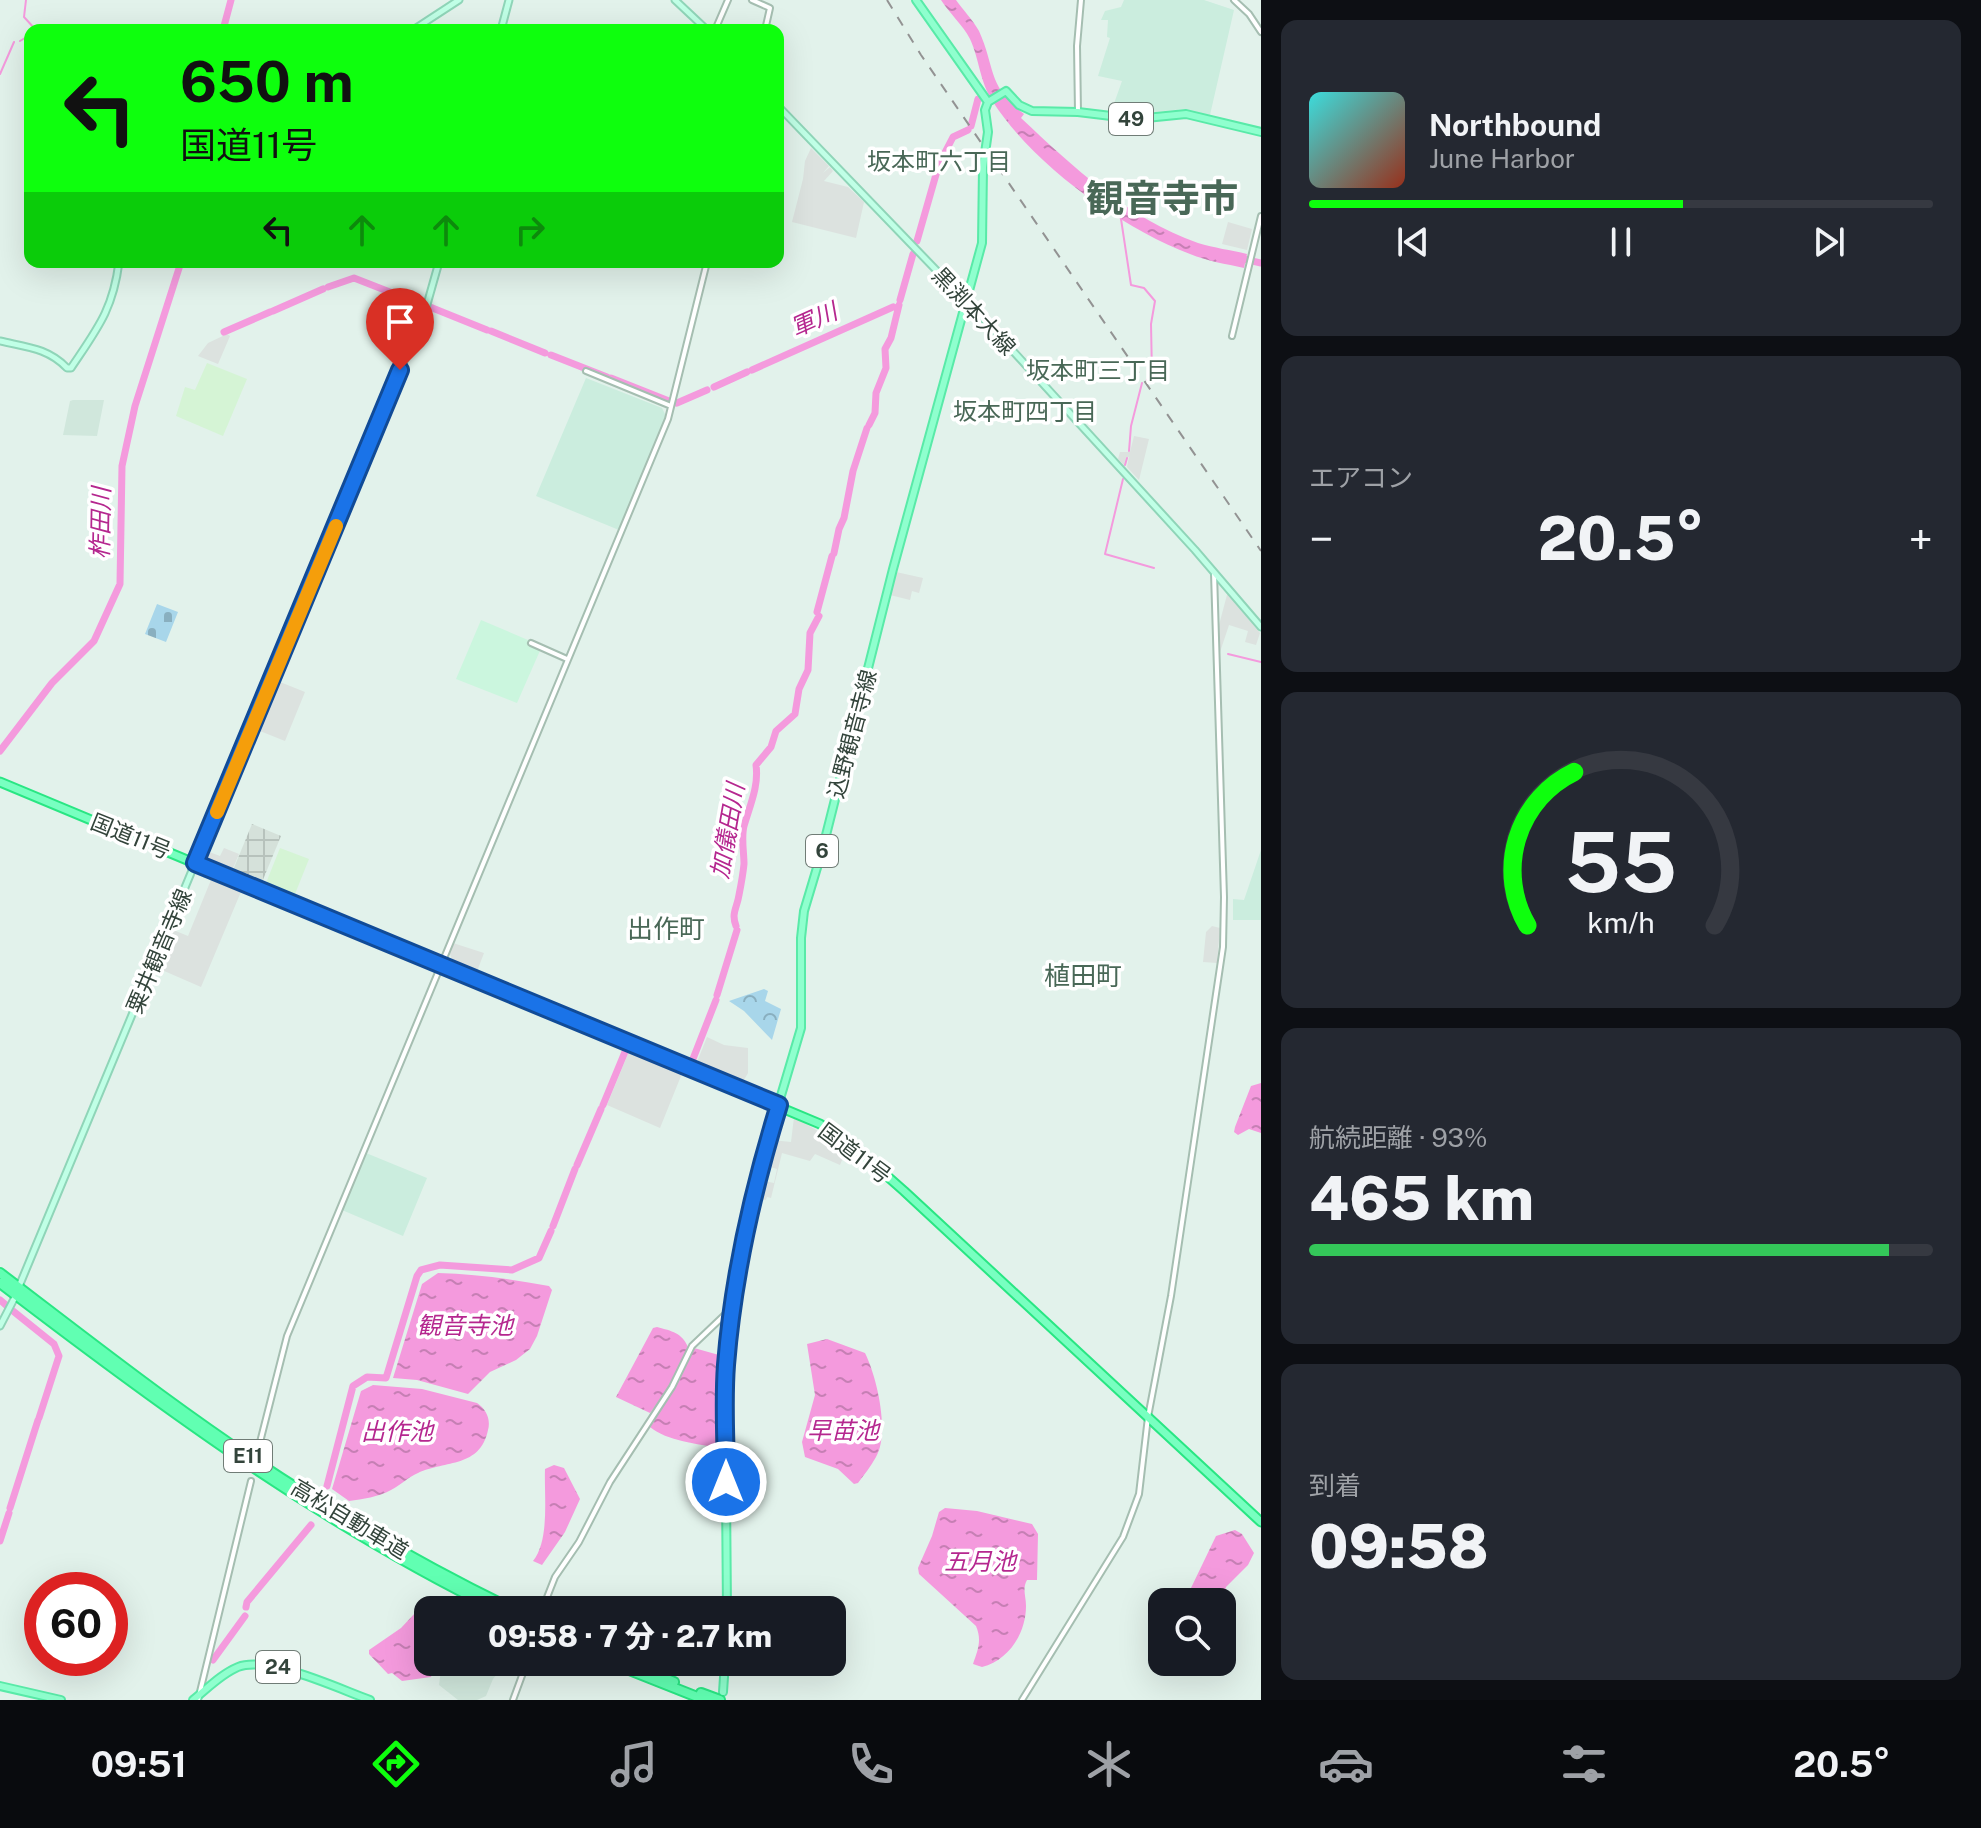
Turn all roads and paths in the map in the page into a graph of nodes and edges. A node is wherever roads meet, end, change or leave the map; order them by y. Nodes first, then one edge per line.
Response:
1 (459, 0) edge
2 (509, 0) edge
3 (675, 0) edge
4 (728, 0) edge
5 (752, 0) edge
6 (916, 0) edge
7 (1081, 0) edge
8 (1234, 0) edge
9 (422, 24) edge
10 (503, 24) edge
11 (701, 24) edge
12 (718, 24) edge
13 (766, 24) edge
14 (1261, 32) edge
15 (989, 101) junction
16 (784, 112) edge
17 (1078, 112) junction
18 (1261, 132) edge
19 (1261, 216) edge
20 (118, 268) edge
21 (437, 268) edge
22 (706, 268) edge
23 (966, 302) junction
24 (1232, 336) dead end
25 (0, 341) edge
26 (586, 371) dead end
27 (671, 406) junction
28 (1214, 570) junction
29 (1261, 627) edge
30 (531, 643) dead end
31 (567, 659) junction
32 (3, 783) edge
33 (195, 863) junction
34 (441, 964) junction
35 (779, 1105) junction
36 (0, 1273) edge
37 (0, 1283) edge
38 (20, 1284) dead end
39 (14, 1299) dead end
40 (734, 1306) junction
41 (0, 1326) edge
42 (1148, 1417) junction
43 (258, 1450) dead end
44 (251, 1481) dead end
45 (1261, 1522) edge
46 (471, 1596) edge
47 (488, 1596) edge
48 (548, 1596) edge
49 (727, 1596) edge
50 (522, 1676) edge
51 (644, 1676) edge
52 (666, 1676) edge
53 (724, 1676) edge
54 (0, 1686) edge
55 (722, 1696) edge
56 (197, 1698) edge
57 (61, 1700) edge
58 (370, 1700) edge
59 (513, 1700) edge
60 (705, 1700) edge
61 (1022, 1700) edge

1 - 9 main road
2 - 10 main road
3 - 11 main road
4 - 12 street
5 - 13 street
6 - 15 main road
7 - 17 street
8 - 14 street
15 - 17 main road, 49
15 - 23 main road, 込野観音寺線 / 6
16 - 23 main road, 黒渕本大線
17 - 18 main road, 49
19 - 24 street
20 - 25 main road
21 - 33 main road, 粟井観音寺線
22 - 27 street
23 - 28 main road, 黒渕本大線
23 - 35 main road, 込野観音寺線 / 6
26 - 27 street
27 - 31 street
28 - 29 main road, 黒渕本大線
28 - 42 street
30 - 31 street
31 - 34 street
32 - 33 highway, 国道11号
33 - 34 highway, 国道11号
33 - 38 main road, 粟井観音寺線
34 - 35 highway, 国道11号
34 - 43 street
35 - 40 main road, 込野観音寺線 / 6
35 - 42 highway, 国道11号
36 - 47 highway, 高松自動車道 / E11
37 - 46 highway, 高松自動車道 / E11
39 - 41 main road
40 - 48 street
40 - 49 main road, 込野観音寺線 / 6
42 - 45 highway, 国道11号
42 - 61 street
44 - 56 street
50 - 59 street
51 - 60 highway
52 - 55 highway
53 - 55 main road
54 - 57 main road
56 - 58 main road, 24

